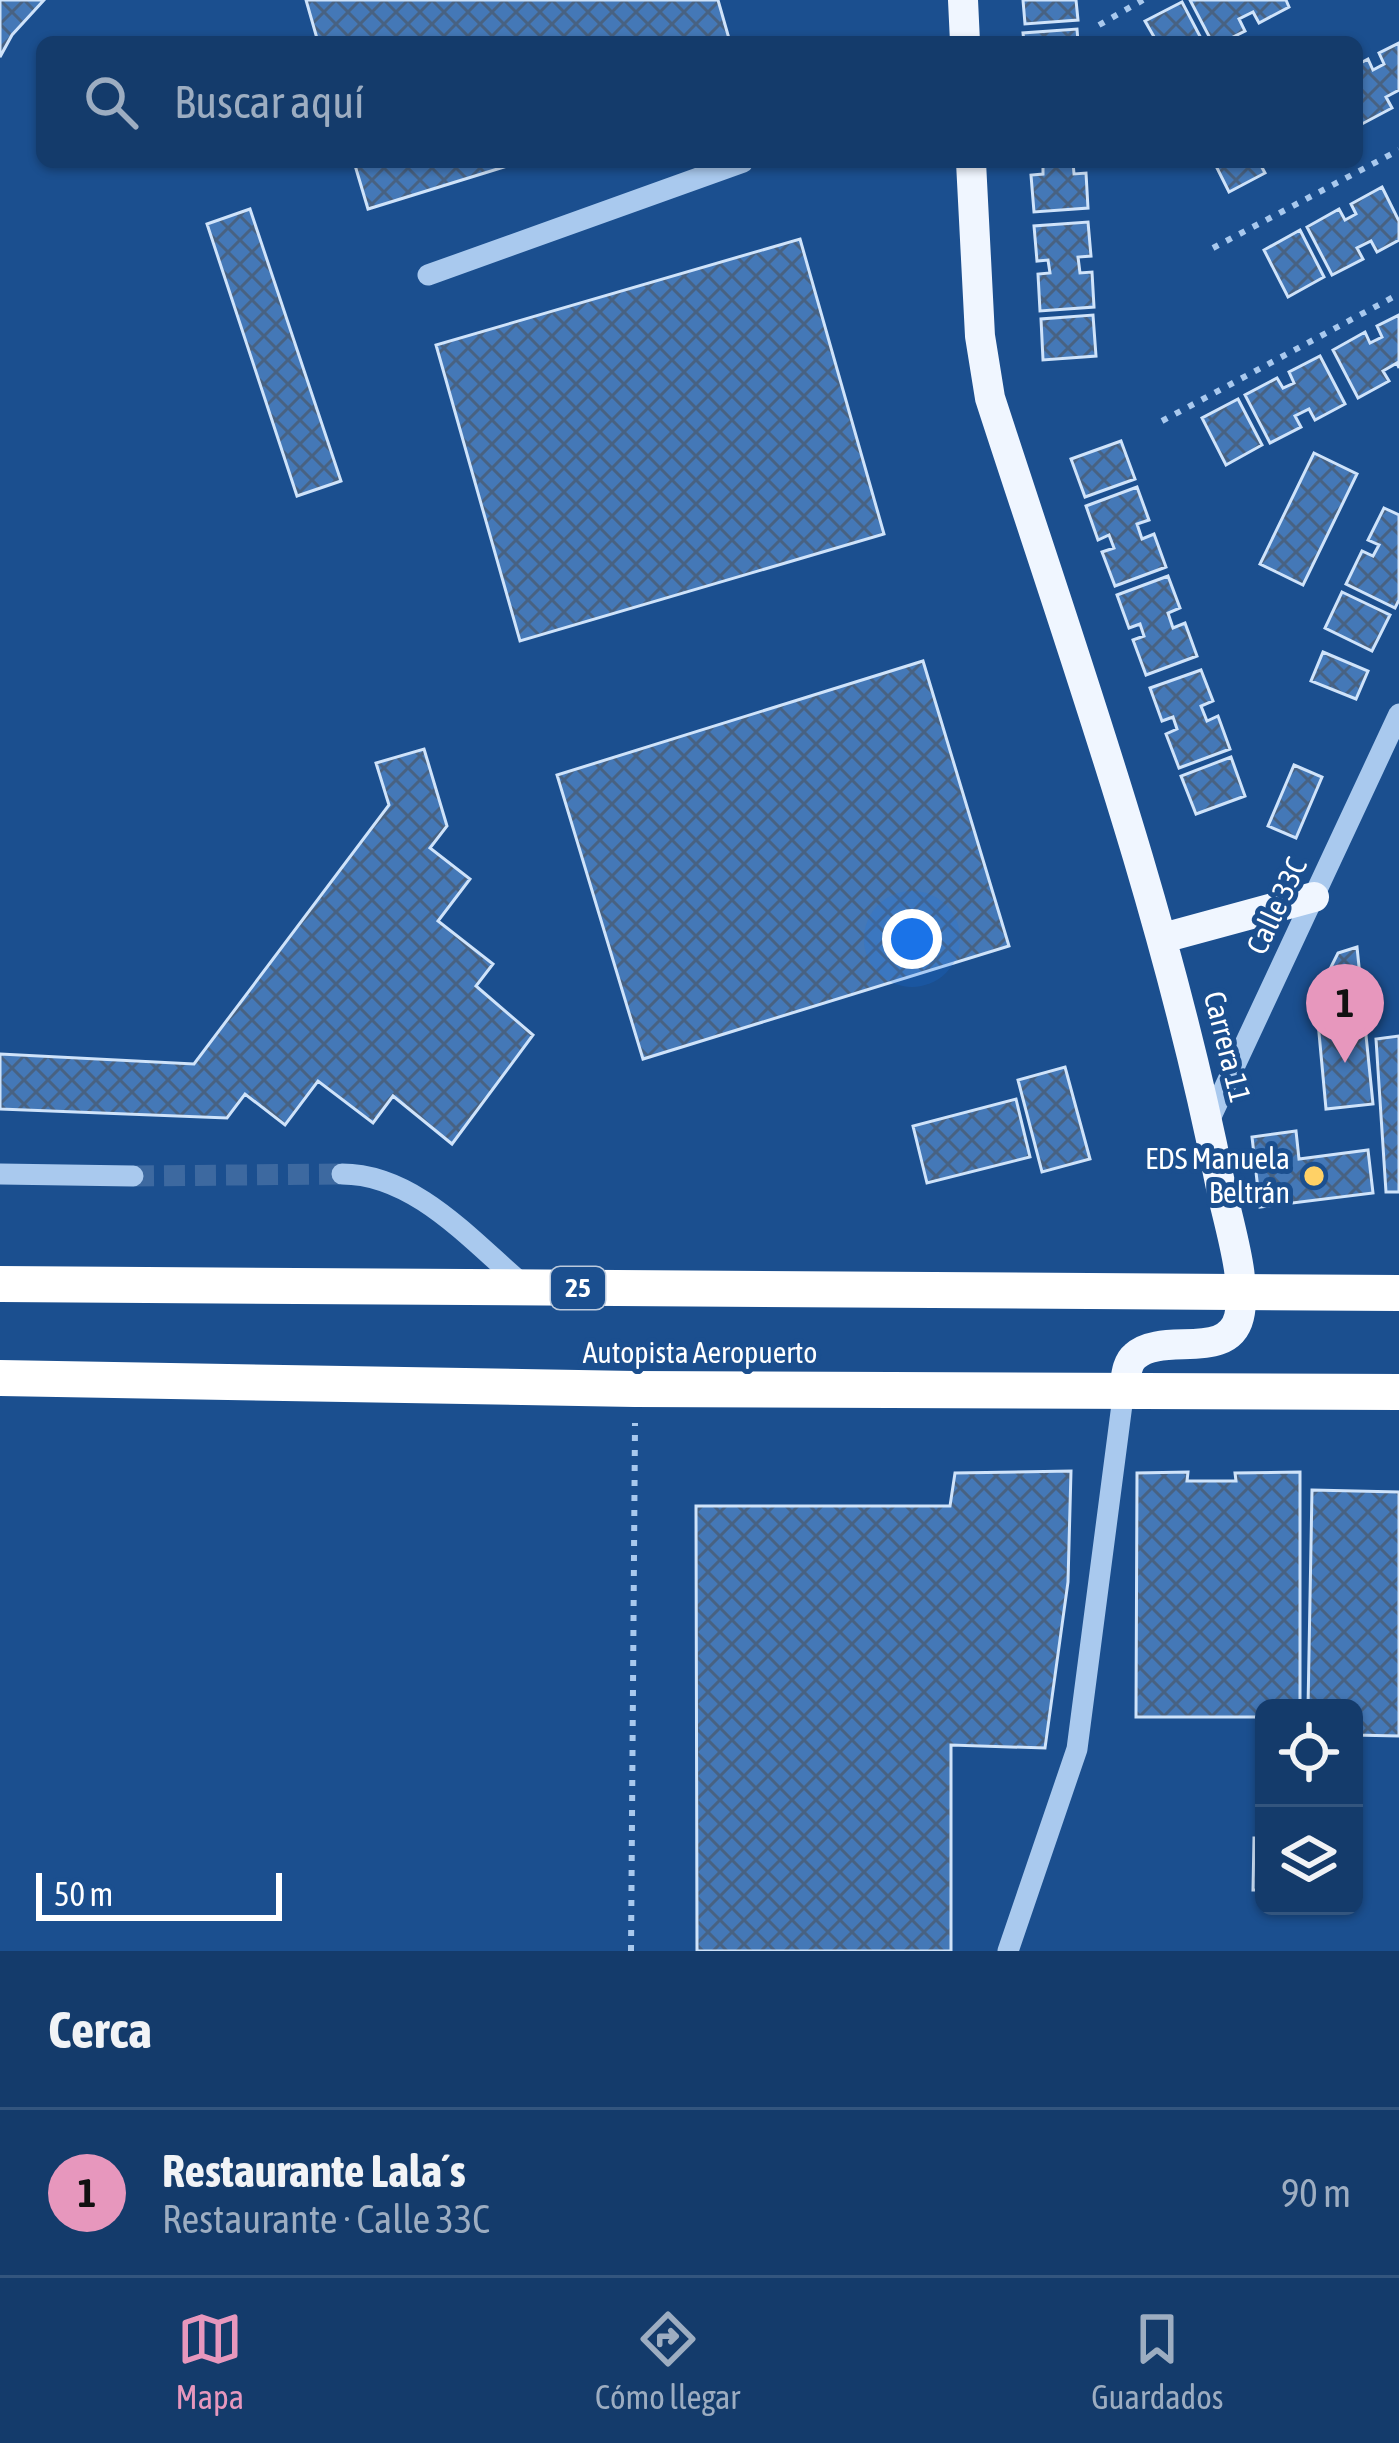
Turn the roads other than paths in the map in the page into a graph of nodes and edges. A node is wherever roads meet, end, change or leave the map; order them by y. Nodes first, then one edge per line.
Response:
1 (963, 0) edge
2 (965, 36) edge
3 (726, 168) edge
4 (971, 168) edge
5 (428, 274) dead end
6 (1399, 714) edge
7 (1314, 897) junction
8 (1162, 938) junction
9 (1208, 1123) junction
10 (0, 1174) edge
11 (342, 1174) tunnel mouth
12 (133, 1175) tunnel mouth
13 (0, 1284) edge
14 (527, 1288) junction
15 (1241, 1291) junction
16 (1399, 1293) edge
17 (0, 1378) edge
18 (1124, 1389) junction
19 (1399, 1392) edge
20 (1008, 1951) edge

1 - 2 main road
3 - 5 street
4 - 8 main road, Carrera 11
6 - 7 street, Calle 33C
7 - 8 main road
7 - 9 street, Calle 33C
8 - 9 main road, Carrera 11
9 - 15 main road, Carrera 11
10 - 12 street
11 - 14 street
13 - 14 highway, 25
14 - 15 highway, 25
15 - 16 highway, 25
15 - 18 main road
17 - 18 highway, Autopista Aeropuerto
18 - 19 highway, Autopista Aeropuerto
18 - 20 street

